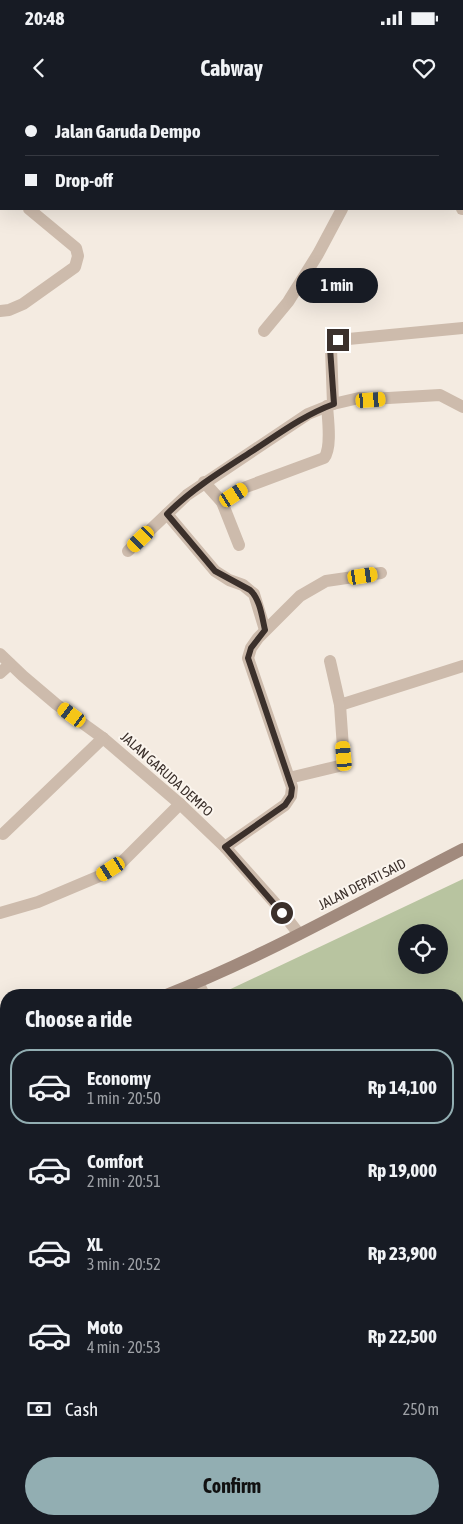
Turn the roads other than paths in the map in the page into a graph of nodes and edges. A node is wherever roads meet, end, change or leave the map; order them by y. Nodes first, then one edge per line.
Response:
1 (30, 210) edge
2 (341, 210) edge
3 (0, 311) edge
4 (463, 328) edge
5 (264, 331) dead end
6 (330, 405) junction
7 (463, 407) edge
8 (204, 482) junction
9 (222, 502) junction
10 (167, 514) junction
11 (240, 545) dead end
12 (128, 551) dead end
13 (381, 573) dead end
14 (265, 630) junction
15 (0, 654) edge
16 (330, 661) dead end
17 (10, 664) junction
18 (463, 666) edge
19 (0, 673) edge
20 (340, 705) junction
21 (104, 738) junction
22 (289, 778) junction
23 (180, 804) junction
24 (3, 834) dead end
25 (225, 847) junction
26 (463, 849) edge
27 (0, 914) edge
28 (299, 934) junction
29 (198, 982) junction
30 (181, 989) edge
31 (201, 989) edge

1 - 3 street
2 - 5 street
4 - 6 street
6 - 7 street
6 - 8 street
6 - 9 street
8 - 9 street
8 - 10 street
9 - 11 street
10 - 12 street
10 - 14 street
13 - 14 street
14 - 22 street
15 - 17 street, JALAN GARUDA DEMPO
16 - 20 street
17 - 19 street
17 - 21 street, JALAN GARUDA DEMPO
18 - 20 street
20 - 22 street
21 - 23 street, JALAN GARUDA DEMPO
21 - 24 street
22 - 25 street
23 - 25 street, JALAN GARUDA DEMPO
23 - 27 street
25 - 28 street, JALAN GARUDA DEMPO
26 - 28 main road, JALAN DEPATI SAID
28 - 29 main road, JALAN DEPATI SAID
29 - 30 main road, JALAN DEPATI SAID
29 - 31 street

